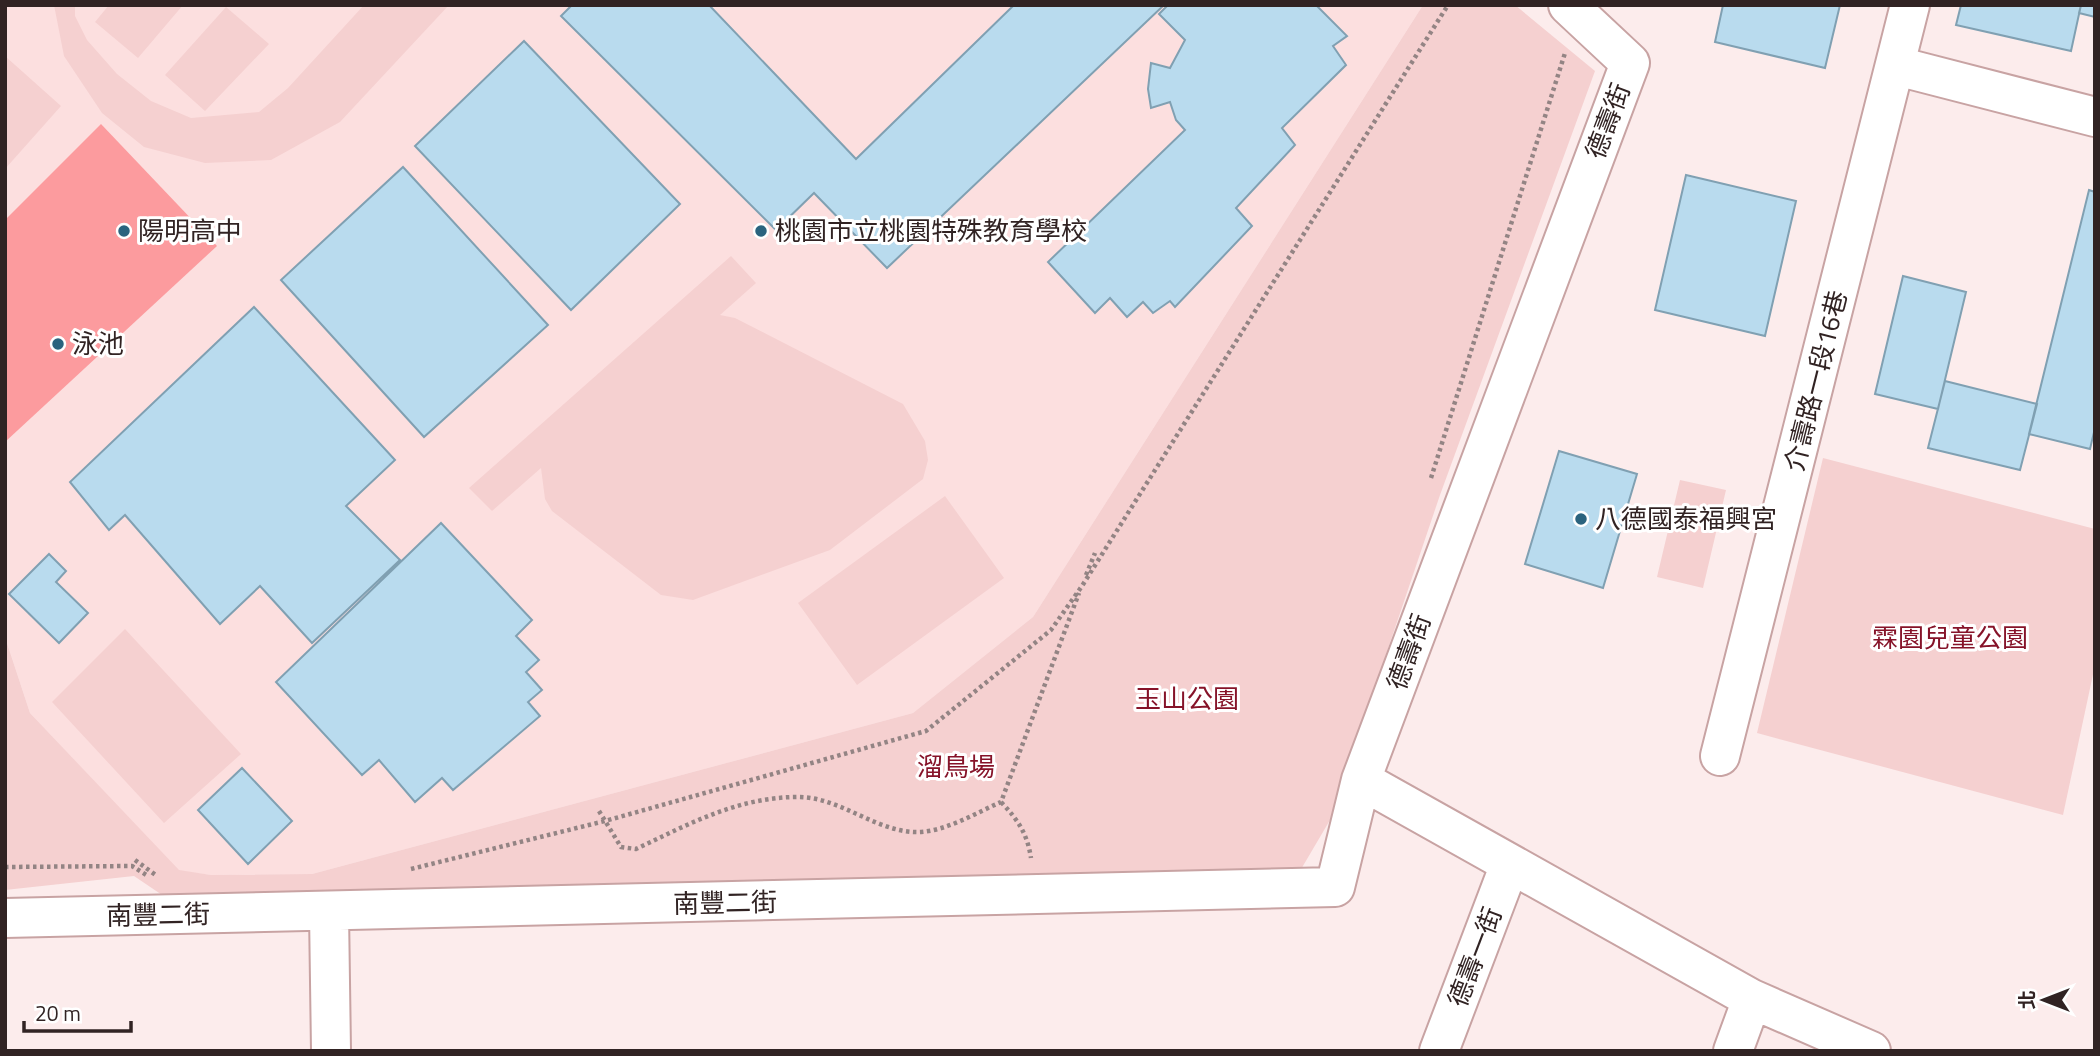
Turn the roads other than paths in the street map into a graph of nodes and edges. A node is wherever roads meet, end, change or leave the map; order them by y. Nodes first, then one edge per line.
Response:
1 (1568, 5) edge
2 (1910, 5) edge
3 (1897, 66) junction
4 (2095, 117) edge
5 (1720, 756) dead end
6 (1361, 780) junction
7 (1510, 864) junction
8 (329, 912) junction
9 (5, 918) edge
10 (1752, 999) junction
11 (331, 1051) edge
12 (1439, 1051) edge
13 (1733, 1051) edge
14 (1871, 1051) edge

1 - 6 street, 德壽街
2 - 3 street, 介壽路一段16巷
3 - 4 street
3 - 5 street, 介壽路一段16巷
6 - 7 street
6 - 8 street, 南豐二街
7 - 10 street
7 - 12 street, 德壽一街
8 - 9 street, 南豐二街
8 - 11 street
10 - 13 street
10 - 14 street

